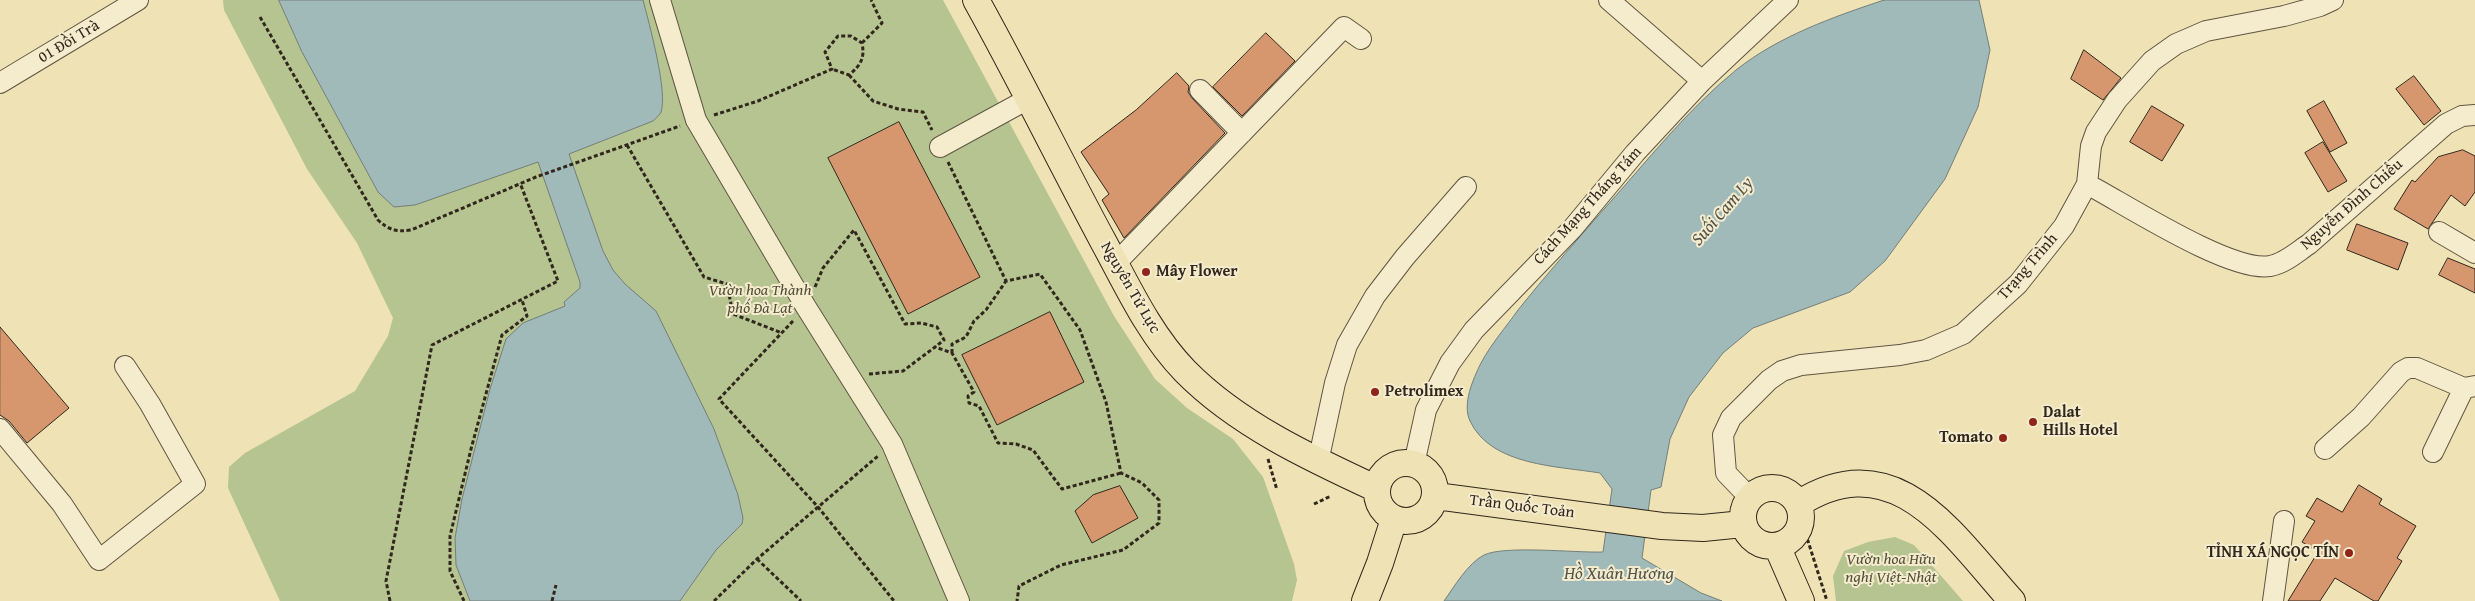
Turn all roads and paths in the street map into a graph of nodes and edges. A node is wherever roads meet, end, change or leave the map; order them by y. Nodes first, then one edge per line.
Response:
1 (138, 0) edge
2 (660, 0) edge
3 (871, 0) edge
4 (976, 0) edge
5 (1609, 0) edge
6 (1788, 0) edge
7 (2333, 0) edge
8 (260, 17) dead end
9 (1361, 38) dead end
10 (862, 43) junction
11 (832, 69) junction
12 (849, 75) junction
13 (1702, 81) junction
14 (0, 83) edge
15 (1200, 90) dead end
16 (1028, 99) junction
17 (2475, 114) edge
18 (696, 120) junction
19 (1242, 133) junction
20 (627, 145) junction
21 (940, 147) junction
22 (520, 183) junction
23 (2088, 184) junction
24 (1466, 187) dead end
25 (2439, 232) dead end
26 (2475, 253) edge
27 (1115, 264) junction
28 (1006, 281) junction
29 (522, 300) junction
30 (806, 307) junction
31 (782, 333) junction
32 (935, 347) junction
33 (952, 353) junction
34 (125, 366) dead end
35 (855, 384) junction
36 (2469, 387) edge
37 (0, 429) edge
38 (892, 444) junction
39 (2324, 449) dead end
40 (2433, 452) dead end
41 (1267, 454) dead end
42 (1318, 462) junction
43 (1414, 464) junction
44 (1121, 473) junction
45 (1377, 489) junction
46 (1277, 490) dead end
47 (1332, 496) dead end
48 (1436, 496) junction
49 (1750, 498) junction
50 (1314, 504) dead end
51 (1798, 504) junction
52 (818, 508) junction
53 (1394, 519) junction
54 (2284, 521) dead end
55 (1743, 524) junction
56 (1798, 530) junction
57 (1777, 546) junction
58 (758, 559) junction
59 (556, 585) dead end
60 (390, 601) edge
61 (464, 601) edge
62 (552, 601) edge
63 (714, 601) edge
64 (801, 601) edge
65 (894, 601) edge
66 (959, 601) edge
67 (1017, 601) edge
68 (1365, 601) edge
69 (1801, 601) edge
70 (1826, 601) edge
71 (2012, 601) edge
72 (2273, 601) edge

1 - 14 street, 01 Đồi Trà
2 - 18 street
3 - 10 path
4 - 16 main road, Nguyên Tử Lực
5 - 13 street
6 - 13 street, Cách Mạng Tháng Tám
7 - 23 street, Trạng Trình
8 - 22 path
9 - 19 street
10 - 11 path
10 - 12 path
11 - 12 path
11 - 18 path
12 - 21 path
13 - 43 street, Cách Mạng Tháng Tám
15 - 19 street
16 - 21 street
16 - 27 main road, Nguyên Tử Lực
17 - 23 street, Nguyễn Đình Chiểu
18 - 20 path
18 - 30 street
19 - 27 street
20 - 22 path
20 - 31 path
21 - 28 path
22 - 29 path
23 - 49 street, Trạng Trình
24 - 42 street
25 - 26 street
27 - 42 main road, Nguyên Tử Lực
28 - 33 path
28 - 44 path
29 - 60 path
29 - 61 path
30 - 31 path
30 - 32 path
30 - 35 street
31 - 52 path
32 - 33 path
32 - 35 path
33 - 44 path
34 - 37 street
35 - 38 street
36 - 39 street
36 - 40 street
38 - 52 path
38 - 66 street
41 - 46 path
42 - 45 main road, Nguyên Tử Lực
43 - 45 main road
43 - 48 main road
44 - 67 path
45 - 53 main road
47 - 50 path
48 - 53 main road
48 - 55 main road, Trần Quốc Toản
49 - 51 main road
49 - 55 main road
51 - 56 main road
51 - 71 main road
52 - 58 path
52 - 65 path
53 - 68 main road
54 - 72 street
55 - 57 main road
56 - 57 main road
56 - 70 path
57 - 69 main road
58 - 63 path
58 - 64 path
59 - 62 path

